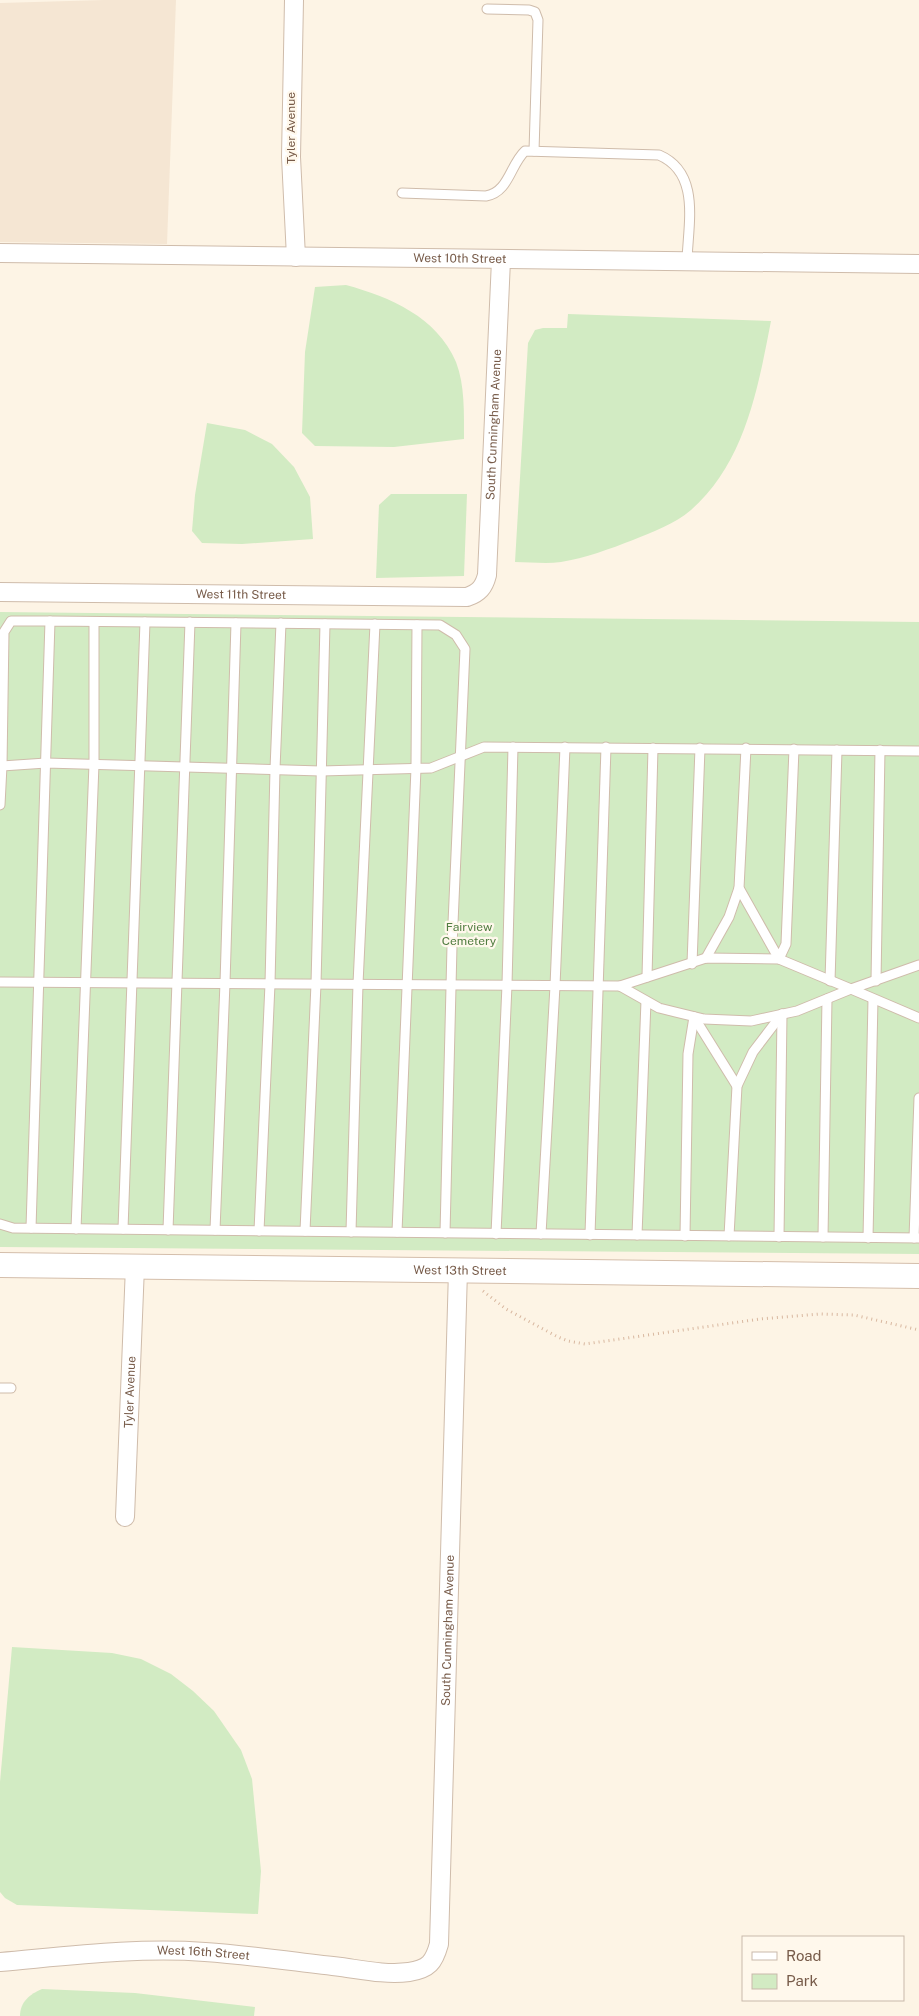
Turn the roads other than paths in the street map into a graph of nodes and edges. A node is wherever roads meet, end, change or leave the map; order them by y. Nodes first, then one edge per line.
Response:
1 (294, 0) edge
2 (487, 8) dead end
3 (534, 151) junction
4 (402, 193) dead end
5 (0, 253) edge
6 (296, 257) junction
7 (500, 260) junction
8 (687, 261) junction
9 (919, 264) edge
10 (481, 590) joint
11 (0, 592) edge
12 (50, 621) junction
13 (94, 622) junction
14 (145, 622) junction
15 (190, 622) junction
16 (236, 623) junction
17 (282, 623) junction
18 (326, 624) junction
19 (375, 624) junction
20 (417, 625) junction
21 (513, 747) junction
22 (565, 747) junction
23 (606, 748) junction
24 (653, 748) junction
25 (700, 748) junction
26 (746, 748) junction
27 (794, 749) junction
28 (837, 750) junction
29 (880, 750) junction
30 (919, 751) edge
31 (460, 758) junction
32 (46, 763) junction
33 (94, 764) junction
34 (2, 766) junction
35 (140, 766) junction
36 (184, 768) junction
37 (416, 768) junction
38 (232, 769) junction
39 (276, 769) junction
40 (369, 770) junction
41 (321, 771) junction
42 (0, 805) edge
43 (740, 888) junction
44 (706, 958) junction
45 (778, 958) junction
46 (692, 964) junction
47 (919, 965) edge
48 (647, 978) junction
49 (830, 980) junction
50 (876, 981) junction
51 (0, 982) edge
52 (39, 982) junction
53 (85, 982) junction
54 (131, 983) junction
55 (177, 983) junction
56 (226, 983) junction
57 (270, 984) junction
58 (316, 984) junction
59 (358, 984) junction
60 (407, 984) junction
61 (452, 985) junction
62 (507, 985) junction
63 (555, 986) junction
64 (600, 986) junction
65 (620, 986) junction
66 (851, 989) junction
67 (827, 999) junction
68 (873, 999) junction
69 (646, 1000) junction
70 (782, 1014) junction
71 (694, 1017) junction
72 (919, 1018) edge
73 (738, 1086) junction
74 (919, 1098) edge
75 (0, 1224) edge
76 (31, 1228) junction
77 (76, 1229) junction
78 (123, 1229) junction
79 (168, 1230) junction
80 (215, 1230) junction
81 (259, 1231) junction
82 (305, 1231) junction
83 (351, 1232) junction
84 (398, 1232) junction
85 (445, 1233) junction
86 (496, 1234) junction
87 (541, 1234) junction
88 (590, 1235) junction
89 (637, 1235) junction
90 (685, 1236) junction
91 (728, 1236) junction
92 (778, 1237) junction
93 (823, 1237) junction
94 (868, 1238) junction
95 (917, 1238) edge
96 (0, 1265) edge
97 (135, 1266) junction
98 (458, 1274) junction
99 (919, 1276) edge
100 (0, 1388) edge
101 (11, 1388) dead end
102 (125, 1517) dead end
103 (0, 1962) edge
104 (406, 1972) joint

1 - 6 street, Tyler Avenue
2 - 3 lane
3 - 4 lane
3 - 8 lane
5 - 6 street, West 10th Street
6 - 7 street, West 10th Street
7 - 8 street, West 10th Street
7 - 10 street, South Cunningham Avenue
8 - 9 street, West 10th Street
10 - 11 street, West 11th Street
12 - 13 lane
12 - 32 lane
12 - 34 lane
13 - 14 lane
13 - 33 lane
14 - 15 lane
14 - 35 lane
15 - 16 lane
15 - 36 lane
16 - 17 lane
16 - 38 lane
17 - 18 lane
17 - 39 lane
18 - 19 lane
18 - 41 lane
19 - 20 lane
19 - 40 lane
20 - 31 lane
20 - 37 lane
21 - 22 lane
21 - 31 lane
21 - 62 lane
22 - 23 lane
22 - 63 lane
23 - 24 lane
23 - 64 lane
24 - 25 lane
24 - 48 lane
25 - 26 lane
25 - 46 lane
26 - 27 lane
26 - 43 lane
27 - 28 lane
27 - 45 lane
28 - 29 lane
28 - 49 lane
29 - 30 lane
29 - 50 lane
31 - 37 lane
31 - 61 lane
32 - 33 lane
32 - 34 lane
32 - 52 lane
33 - 35 lane
33 - 53 lane
34 - 42 lane
35 - 36 lane
35 - 54 lane
36 - 38 lane
36 - 55 lane
37 - 40 lane
37 - 60 lane
38 - 39 lane
38 - 56 lane
39 - 41 lane
39 - 57 lane
40 - 41 lane
40 - 59 lane
41 - 58 lane
43 - 44 lane
43 - 45 lane
44 - 45 lane
44 - 46 lane
45 - 49 lane
46 - 48 lane
47 - 50 lane
48 - 65 lane
49 - 66 lane
50 - 66 lane
51 - 52 lane
52 - 53 lane
52 - 76 lane
53 - 54 lane
53 - 77 lane
54 - 55 lane
54 - 78 lane
55 - 56 lane
55 - 79 lane
56 - 57 lane
56 - 80 lane
57 - 58 lane
57 - 81 lane
58 - 59 lane
58 - 82 lane
59 - 60 lane
59 - 83 lane
60 - 61 lane
60 - 84 lane
61 - 62 lane
61 - 85 lane
62 - 63 lane
62 - 86 lane
63 - 64 lane
63 - 87 lane
64 - 65 lane
64 - 88 lane
65 - 69 lane
66 - 67 lane
66 - 68 lane
67 - 70 lane
67 - 93 lane
68 - 72 lane
68 - 94 lane
69 - 71 lane
69 - 89 lane
70 - 71 lane
70 - 73 lane
70 - 92 lane
71 - 73 lane
71 - 90 lane
73 - 91 lane
74 - 95 lane
75 - 76 lane
76 - 77 lane
77 - 78 lane
78 - 79 lane
79 - 80 lane
80 - 81 lane
81 - 82 lane
82 - 83 lane
83 - 84 lane
84 - 85 lane
85 - 86 lane
86 - 87 lane
87 - 88 lane
88 - 89 lane
89 - 90 lane
90 - 91 lane
91 - 92 lane
92 - 93 lane
93 - 94 lane
94 - 95 lane
96 - 97 street, West 13th Street
97 - 98 street, West 13th Street
97 - 102 street, Tyler Avenue
98 - 99 street, West 13th Street
98 - 104 street, South Cunningham Avenue
100 - 101 lane
103 - 104 street, West 16th Street

